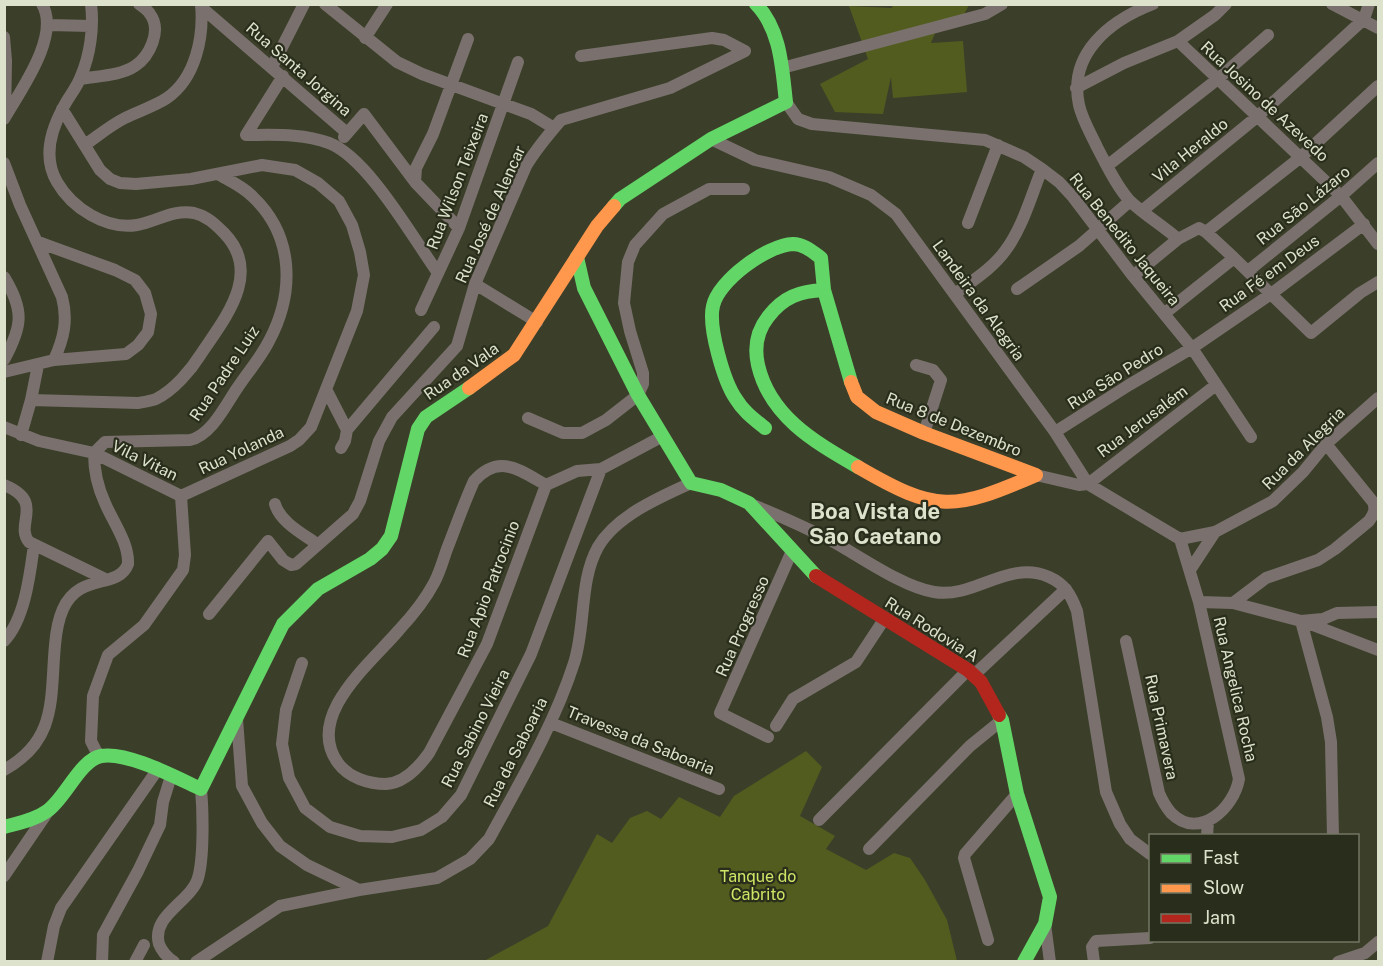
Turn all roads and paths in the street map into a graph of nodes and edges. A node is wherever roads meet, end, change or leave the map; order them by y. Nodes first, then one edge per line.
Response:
1 (42, 4) edge
2 (92, 4) edge
3 (139, 4) edge
4 (304, 4) edge
5 (326, 4) edge
6 (387, 4) edge
7 (1002, 4) edge
8 (1153, 4) edge
9 (1226, 4) edge
10 (1332, 4) edge
11 (1370, 4) edge
12 (201, 6) edge
13 (765, 6) edge
14 (1364, 19) junction
15 (49, 25) junction
16 (92, 26) junction
17 (1378, 28) edge
18 (1268, 35) dead end
19 (4, 37) edge
20 (365, 38) junction
21 (468, 39) dead end
22 (1178, 41) junction
23 (581, 56) dead end
24 (518, 62) dead end
25 (272, 67) junction
26 (782, 68) junction
27 (283, 76) junction
28 (1219, 78) junction
29 (81, 79) junction
30 (452, 86) junction
31 (1378, 86) edge
32 (1076, 88) junction
33 (786, 102) junction
34 (504, 105) junction
35 (62, 109) junction
36 (1258, 116) junction
37 (5, 118) edge
38 (554, 123) junction
39 (347, 133) junction
40 (711, 139) junction
41 (86, 144) junction
42 (998, 145) junction
43 (336, 148) junction
44 (1301, 157) junction
45 (4, 163) edge
46 (1378, 163) edge
47 (1107, 166) junction
48 (1042, 169) junction
49 (218, 174) junction
50 (415, 182) junction
51 (744, 189) dead end
52 (1341, 196) junction
53 (1130, 201) junction
54 (1143, 210) junction
55 (968, 223) dead end
56 (1364, 224) junction
57 (459, 228) junction
58 (1098, 230) junction
59 (1203, 230) junction
60 (1178, 239) junction
61 (38, 242) junction
62 (1378, 244) edge
63 (577, 257) junction
64 (1234, 258) junction
65 (1248, 271) junction
66 (438, 273) junction
67 (1133, 276) junction
68 (4, 277) edge
69 (1378, 282) edge
70 (475, 284) junction
71 (824, 290) junction
72 (1017, 290) dead end
73 (955, 294) junction
74 (1271, 294) junction
75 (421, 310) dead end
76 (1165, 313) junction
77 (537, 322) junction
78 (434, 327) dead end
79 (1192, 348) junction
80 (4, 360) edge
81 (54, 360) junction
82 (916, 364) dead end
83 (38, 365) junction
84 (4, 372) edge
85 (1216, 385) junction
86 (327, 391) junction
87 (638, 395) junction
88 (1378, 398) edge
89 (31, 400) junction
90 (528, 418) dead end
91 (4, 427) edge
92 (765, 428) dead end
93 (347, 430) junction
94 (1055, 432) junction
95 (924, 433) junction
96 (21, 435) junction
97 (663, 436) junction
98 (1251, 437) dead end
99 (1326, 444) junction
100 (341, 448) dead end
101 (94, 453) junction
102 (601, 469) junction
103 (1036, 474) junction
104 (691, 483) junction
105 (546, 484) junction
106 (1088, 484) junction
107 (4, 485) edge
108 (181, 496) junction
109 (749, 503) junction
110 (275, 504) dead end
111 (1215, 532) junction
112 (1180, 539) junction
113 (317, 544) junction
114 (34, 545) junction
115 (792, 551) junction
116 (1190, 570) junction
117 (107, 580) junction
118 (1068, 591) junction
119 (1199, 602) junction
120 (1233, 603) junction
121 (1378, 612) edge
122 (209, 614) dead end
123 (885, 618) junction
124 (1302, 621) junction
125 (4, 641) edge
126 (1126, 641) dead end
127 (1378, 650) edge
128 (302, 663) dead end
129 (971, 672) junction
130 (237, 715) junction
131 (1002, 720) junction
132 (551, 723) junction
133 (776, 726) dead end
134 (768, 736) dead end
135 (101, 756) junction
136 (4, 770) edge
137 (158, 770) junction
138 (171, 776) junction
139 (201, 789) junction
140 (719, 789) dead end
141 (1017, 794) junction
142 (50, 809) junction
143 (819, 820) dead end
144 (1208, 821) junction
145 (4, 827) edge
146 (1207, 834) edge
147 (1333, 834) edge
148 (869, 849) dead end
149 (1149, 853) edge
150 (4, 876) edge
151 (359, 890) junction
152 (1046, 924) junction
153 (1149, 938) edge
154 (988, 940) dead end
155 (1378, 942) edge
156 (144, 945) dead end
157 (201, 960) edge
158 (47, 962) edge
159 (102, 962) edge
160 (135, 962) edge
161 (174, 962) edge
162 (1024, 962) edge
163 (1050, 962) edge
164 (1094, 962) edge
165 (1338, 962) edge

1 - 15 street
2 - 16 street
3 - 29 street
4 - 25 street
5 - 20 street
6 - 20 street
7 - 26 street
8 - 32 street
9 - 22 street
10 - 14 street
11 - 14 street
12 - 25 street, Rua Santa Jorgina
12 - 41 street
13 - 26 street
14 - 17 street
14 - 36 street, Vila Heraldo
15 - 16 street
15 - 37 street
16 - 29 street
18 - 28 street
19 - 37 street
20 - 30 street
21 - 30 street
22 - 28 street, Rua Josino de Azevedo
22 - 32 street, Rua Josino de Azevedo
23 - 38 street
24 - 34 street, Rua Wilson Teixeira
25 - 27 street, Rua Santa Jorgina
26 - 33 street
27 - 39 street, Rua Santa Jorgina
27 - 43 street
28 - 36 street, Rua Josino de Azevedo
28 - 47 street
29 - 35 street
30 - 34 street
30 - 50 street
31 - 44 street
32 - 47 street
33 - 40 street, Rua da Vala
33 - 42 street, Rua Benedito Jaqueira
34 - 38 street
34 - 57 street, Rua Wilson Teixeira
35 - 41 street, Rua Yolanda
35 - 89 street
36 - 44 street, Rua Josino de Azevedo
36 - 54 street, Vila Heraldo
38 - 70 street, Rua José de Alencar
39 - 43 street
39 - 50 street
40 - 63 street, Rua da Vala
40 - 73 street, Landeira da Alegria
41 - 49 street, Rua Yolanda
42 - 48 street, Rua Benedito Jaqueira
42 - 55 street
43 - 66 street
44 - 52 street, Rua Josino de Azevedo
44 - 59 street
45 - 61 street
46 - 52 street, Rua São Lázaro
47 - 53 street
48 - 58 street, Rua Benedito Jaqueira
48 - 73 street
49 - 86 street, Rua Yolanda
49 - 101 street, Rua Padre Luiz
50 - 57 street
51 - 87 street
52 - 56 street, Rua Josino de Azevedo
52 - 65 street, Rua São Lázaro
53 - 54 street
53 - 58 street
54 - 60 street
56 - 62 street, Rua Josino de Azevedo
56 - 74 street, Rua Fé em Deus
57 - 66 street, Rua Wilson Teixeira
58 - 67 street, Rua Benedito Jaqueira
58 - 72 street
59 - 60 street
59 - 64 street
60 - 67 street
61 - 81 street
61 - 81 street
63 - 77 street, Rua da Vala
63 - 87 street
64 - 65 street
64 - 76 street
65 - 74 street
66 - 75 street, Rua Wilson Teixeira
67 - 76 street, Rua Benedito Jaqueira
68 - 80 street
69 - 74 street
70 - 77 street
70 - 113 street, Rua José de Alencar
71 - 92 street
71 - 95 street, Rua 8 de Dezembro
71 - 103 street, Rua 8 de Dezembro
73 - 94 street, Landeira da Alegria
74 - 79 street, Rua Fé em Deus
76 - 79 street, Rua Benedito Jaqueira
77 - 130 street, Rua da Vala
78 - 93 street
79 - 85 street, Rua Benedito Jaqueira
79 - 94 street, Rua São Pedro
81 - 83 street
82 - 95 street
83 - 84 street
83 - 89 street
85 - 98 street, Rua Benedito Jaqueira
85 - 106 street, Rua Jerusalém
86 - 93 street
86 - 108 street, Rua Yolanda
87 - 90 street
87 - 97 street
88 - 99 street, Rua da Alegria
89 - 96 street
91 - 96 street, Vila Vitan
93 - 100 street
94 - 106 street, Landeira da Alegria
95 - 103 street, Rua 8 de Dezembro
96 - 101 street, Vila Vitan
97 - 102 street
97 - 104 street
99 - 111 street, Rua da Alegria
99 - 120 street
101 - 108 street, Vila Vitan
101 - 117 street
102 - 105 street
102 - 128 street, Rua Sabino Vieira
103 - 106 street, Rua 8 de Dezembro
104 - 109 street
104 - 132 street, Rua da Saboaria
105 - 105 street, Rua Apio Patrocinio
106 - 112 street, Landeira da Alegria
107 - 114 street
108 - 135 street
109 - 115 street, Rua Rodovia A
109 - 118 street
110 - 113 street
111 - 112 street, Rua da Alegria
111 - 116 street, Rua da Alegria
112 - 116 street, Rua Angelica Rocha
113 - 122 street, Rua José de Alencar
114 - 117 street
114 - 125 street
115 - 123 street, Rua Rodovia A
115 - 134 street, Rua Progresso
116 - 119 street, Rua Angelica Rocha
117 - 136 street
118 - 129 street
118 - 149 street
119 - 120 street
119 - 144 street, Rua Angelica Rocha
120 - 124 street
121 - 124 street
123 - 129 street, Rua Rodovia A
123 - 133 street
124 - 127 street
124 - 147 street
126 - 144 street, Rua Primavera
129 - 131 street, Rua Rodovia A
129 - 143 street
130 - 139 street, Rua da Vala
130 - 151 street
131 - 141 street, Rua Rodovia A
131 - 148 street
132 - 140 street, Travessa da Saboaria
132 - 151 street, Rua da Saboaria
135 - 137 street
135 - 142 street
137 - 138 street
137 - 158 street
138 - 139 street
138 - 159 street
139 - 161 street
141 - 152 street, Rua Rodovia A
141 - 154 street
142 - 145 street
142 - 150 street
144 - 146 street
151 - 157 street, Rua da Saboaria
152 - 162 street, Rua Rodovia A
152 - 163 street
153 - 164 street
155 - 165 street
156 - 160 street

